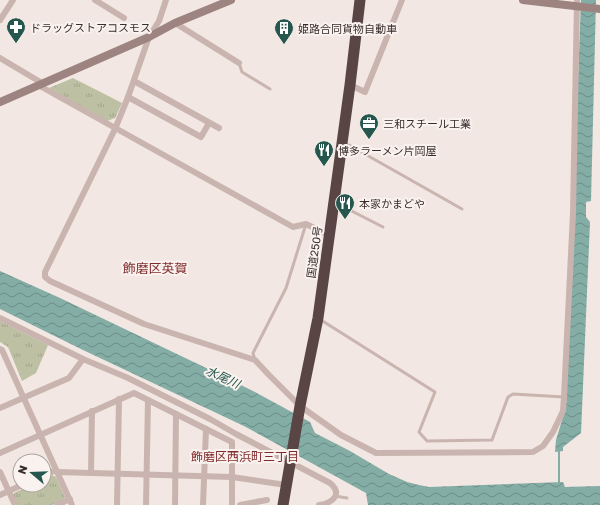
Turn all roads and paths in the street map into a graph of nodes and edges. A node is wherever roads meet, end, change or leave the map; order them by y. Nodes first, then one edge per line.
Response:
1 (12, 0) edge
2 (96, 0) edge
3 (166, 0) edge
4 (231, 0) edge
5 (360, 0) edge
6 (402, 0) edge
7 (523, 0) edge
8 (577, 3) edge
9 (600, 9) edge
10 (124, 18) dead end
11 (0, 19) edge
12 (175, 24) junction
13 (148, 37) junction
14 (0, 58) edge
15 (239, 63) joint
16 (134, 81) junction
17 (40, 84) junction
18 (350, 85) junction
19 (270, 89) dead end
20 (128, 97) junction
21 (0, 102) edge
22 (209, 123) junction
23 (219, 128) dead end
24 (115, 129) junction
25 (342, 144) junction
26 (334, 201) junction
27 (462, 209) dead end
28 (306, 224) junction
29 (382, 227) dead end
30 (329, 235) junction
31 (0, 318) edge
32 (318, 318) junction
33 (0, 349) edge
34 (83, 359) junction
35 (255, 360) junction
36 (7, 362) junction
37 (0, 365) edge
38 (23, 397) junction
39 (564, 397) junction
40 (119, 399) junction
41 (148, 400) junction
42 (300, 406) junction
43 (0, 408) edge
44 (92, 411) junction
45 (176, 414) junction
46 (206, 429) junction
47 (40, 434) junction
48 (0, 453) edge
49 (290, 463) junction
50 (57, 471) junction
51 (0, 472) edge
52 (52, 473) edge
53 (91, 473) junction
54 (118, 474) junction
55 (147, 474) junction
56 (175, 475) junction
57 (204, 476) junction
58 (232, 477) junction
59 (286, 485) junction
60 (12, 490) edge
61 (9, 491) junction
62 (0, 495) edge
63 (335, 496) junction
64 (347, 498) dead end
65 (267, 500) dead end
66 (71, 502) edge
67 (16, 505) edge
68 (56, 505) edge
69 (118, 505) edge
70 (146, 505) edge
71 (175, 505) edge
72 (203, 505) edge
73 (232, 505) edge
74 (240, 505) edge
75 (283, 505) edge
76 (319, 505) edge

1 - 11 street
2 - 10 street
3 - 13 street
4 - 12 street
5 - 18 highway, 国道250号
6 - 18 street
7 - 8 street
8 - 9 street
8 - 39 street
12 - 13 street
12 - 15 street
13 - 16 street
13 - 17 street
14 - 17 street
15 - 19 lane
16 - 20 street
16 - 22 street
17 - 21 street
17 - 24 street
18 - 25 highway, 国道250号
20 - 22 street
20 - 24 street
22 - 23 street
24 - 28 street
24 - 35 street
25 - 26 highway, 国道250号
25 - 27 lane
26 - 29 lane
26 - 30 highway, 国道250号
28 - 30 street
28 - 35 lane
30 - 32 highway, 国道250号
31 - 34 street
32 - 39 lane
32 - 42 highway, 国道250号
33 - 36 street
34 - 38 street
34 - 49 street
35 - 42 street
36 - 37 street
36 - 38 street
38 - 43 street
38 - 47 street
39 - 42 street
40 - 41 street
40 - 44 street
40 - 54 street
41 - 45 street
41 - 55 street
42 - 49 highway, 国道250号
44 - 47 street
44 - 53 street
45 - 46 street
45 - 56 street
46 - 57 street
46 - 58 street
47 - 48 street
47 - 50 street
49 - 59 highway, 国道250号
49 - 63 street
50 - 52 street
50 - 53 street
50 - 66 street
51 - 61 street
53 - 54 street
54 - 55 street
54 - 69 street
55 - 56 street
55 - 70 street
56 - 57 street
56 - 71 street
57 - 58 street
57 - 72 street
58 - 59 street
58 - 73 street
59 - 75 highway, 国道250号
60 - 61 street
61 - 62 street
61 - 67 street
63 - 64 lane
63 - 76 street
65 - 74 street
66 - 68 street

